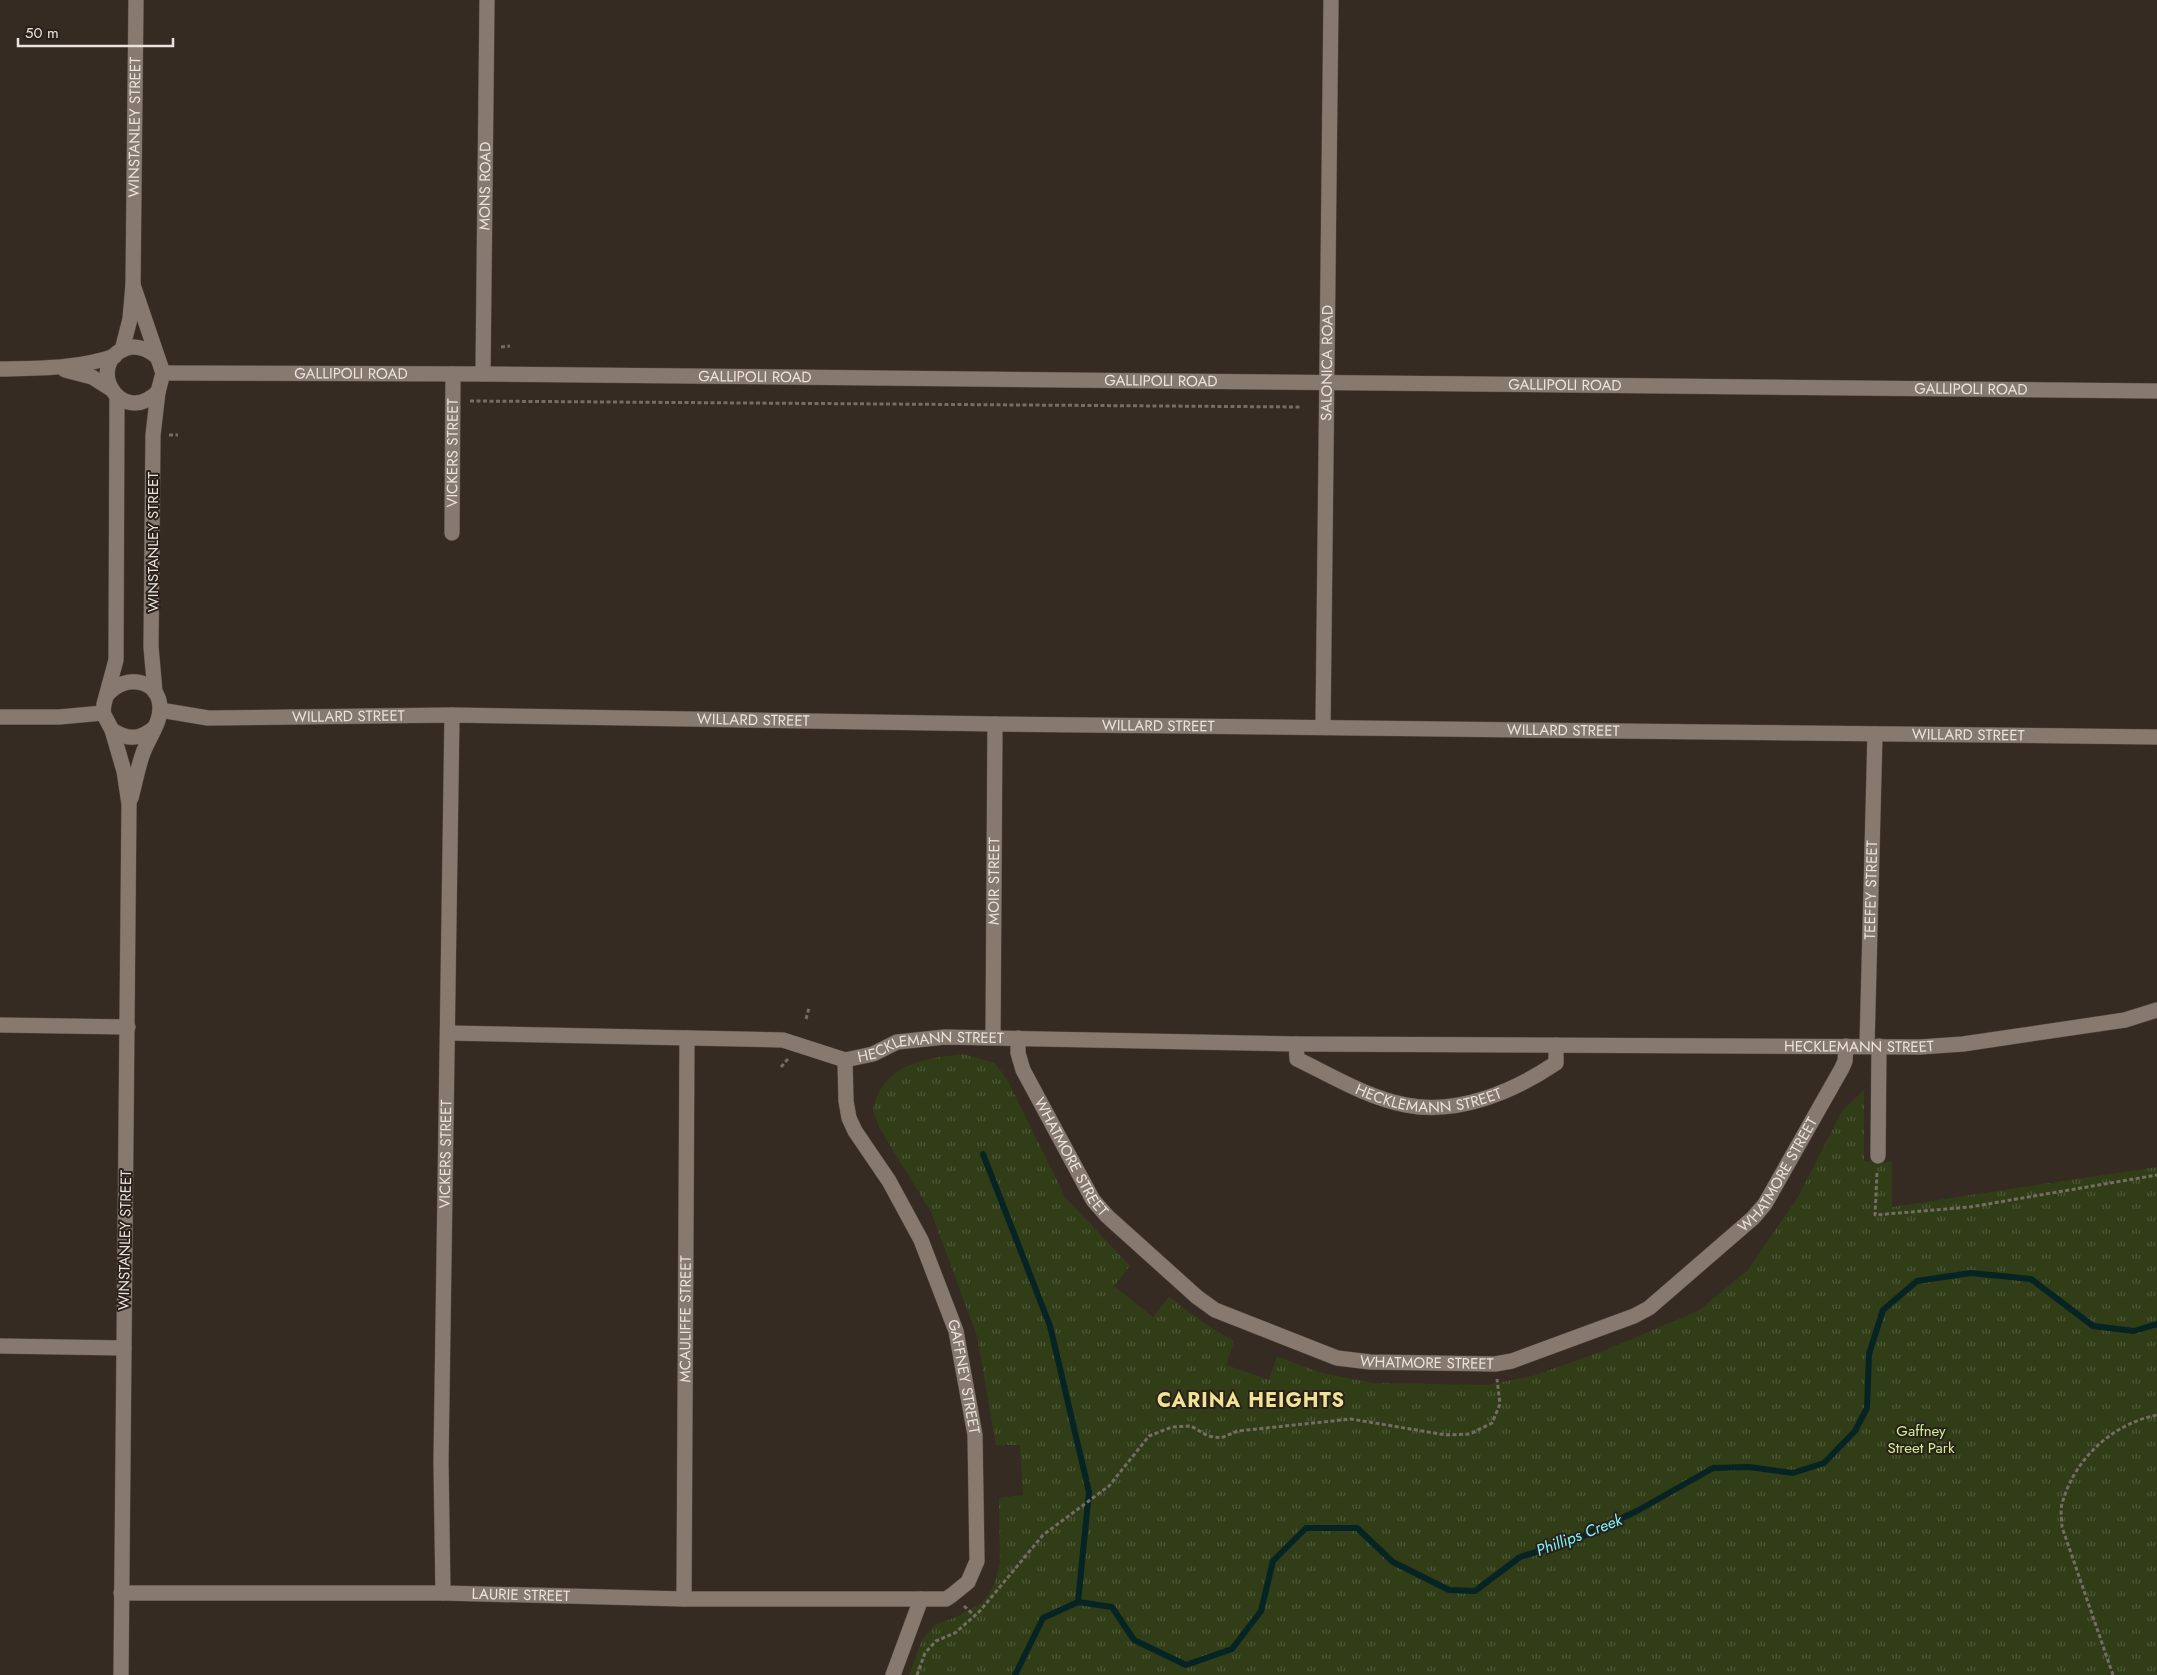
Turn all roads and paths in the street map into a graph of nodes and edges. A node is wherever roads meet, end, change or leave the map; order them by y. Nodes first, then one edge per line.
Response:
1 (136, 0) edge
2 (487, 0) edge
3 (1331, 0) edge
4 (133, 285) junction
5 (510, 346) dead end
6 (501, 348) dead end
7 (118, 353) junction
8 (156, 356) junction
9 (56, 368) junction
10 (0, 369) edge
11 (163, 373) junction
12 (453, 374) junction
13 (483, 374) junction
14 (1326, 382) junction
15 (2157, 391) edge
16 (158, 392) junction
17 (114, 393) junction
18 (470, 400) dead end
19 (1301, 407) dead end
20 (452, 533) dead end
21 (155, 692) junction
22 (107, 695) junction
23 (160, 710) junction
24 (103, 713) junction
25 (452, 715) junction
26 (0, 717) edge
27 (995, 724) junction
28 (1323, 727) junction
29 (154, 728) junction
30 (112, 730) junction
31 (1875, 734) junction
32 (2157, 737) edge
33 (129, 804) junction
34 (808, 1008) dead end
35 (2157, 1010) edge
36 (806, 1019) dead end
37 (0, 1025) edge
38 (128, 1027) junction
39 (448, 1033) junction
40 (993, 1037) junction
41 (687, 1038) junction
42 (1018, 1038) junction
43 (1296, 1044) junction
44 (1556, 1045) junction
45 (1846, 1046) junction
46 (1873, 1046) junction
47 (790, 1057) dead end
48 (845, 1060) junction
49 (781, 1067) dead end
50 (1878, 1156) joint
51 (2157, 1175) edge
52 (0, 1346) edge
53 (124, 1348) junction
54 (1495, 1364) junction
55 (2157, 1415) edge
56 (121, 1593) junction
57 (442, 1593) junction
58 (684, 1599) junction
59 (921, 1599) junction
60 (120, 1675) edge
61 (893, 1675) edge
62 (917, 1675) edge
63 (2112, 1675) edge

1 - 4 street, WINSTANLEY STREET
2 - 13 street, MONS ROAD
3 - 14 street, SALONICA ROAD
4 - 7 street, WINSTANLEY STREET
4 - 8 street, WINSTANLEY STREET
5 - 6 path
7 - 8 street
7 - 9 street
7 - 17 street, WINSTANLEY STREET
8 - 11 street, WINSTANLEY STREET
9 - 10 street
9 - 17 street
11 - 12 street, GALLIPOLI ROAD
11 - 16 street, WINSTANLEY STREET
12 - 13 street, GALLIPOLI ROAD
12 - 20 street, VICKERS STREET
13 - 14 street, GALLIPOLI ROAD
14 - 15 street, GALLIPOLI ROAD
14 - 28 street, SALONICA ROAD
16 - 17 street
16 - 21 street, WINSTANLEY STREET
17 - 22 street, WINSTANLEY STREET
18 - 19 path
21 - 22 street
21 - 23 street, WINSTANLEY STREET
22 - 24 street, WINSTANLEY STREET
23 - 25 street, WILLARD STREET
23 - 29 street, WINSTANLEY STREET
24 - 26 street
24 - 30 street, WINSTANLEY STREET
25 - 27 street, WILLARD STREET
25 - 39 street, VICKERS STREET
27 - 28 street, WILLARD STREET
27 - 40 street, MOIR STREET
28 - 31 street, WILLARD STREET
29 - 30 street
29 - 33 street, WINSTANLEY STREET
30 - 33 street, WINSTANLEY STREET
31 - 32 street, WILLARD STREET
31 - 46 street, TEEFEY STREET
33 - 38 street, WINSTANLEY STREET
34 - 36 path
35 - 46 street, HECKLEMANN STREET
37 - 38 street
38 - 53 street, WINSTANLEY STREET
39 - 41 street, HECKLEMANN STREET
39 - 57 street, VICKERS STREET
40 - 42 street, HECKLEMANN STREET
40 - 48 street, HECKLEMANN STREET
41 - 48 street, HECKLEMANN STREET
41 - 58 street, MCAULIFFE STREET
42 - 43 street, HECKLEMANN STREET
42 - 54 street, WHATMORE STREET
43 - 44 street, HECKLEMANN STREET
43 - 44 street, HECKLEMANN STREET
44 - 45 street, HECKLEMANN STREET
45 - 46 street, HECKLEMANN STREET
45 - 54 street, WHATMORE STREET
46 - 50 street, TEEFEY STREET
47 - 49 path
48 - 59 street, GAFFNEY STREET
50 - 51 path
52 - 53 street
53 - 56 street, WINSTANLEY STREET
54 - 62 path
55 - 63 path
56 - 57 street, LAURIE STREET
56 - 60 street, WINSTANLEY STREET
57 - 58 street, LAURIE STREET
58 - 59 street, LAURIE STREET
59 - 61 street

